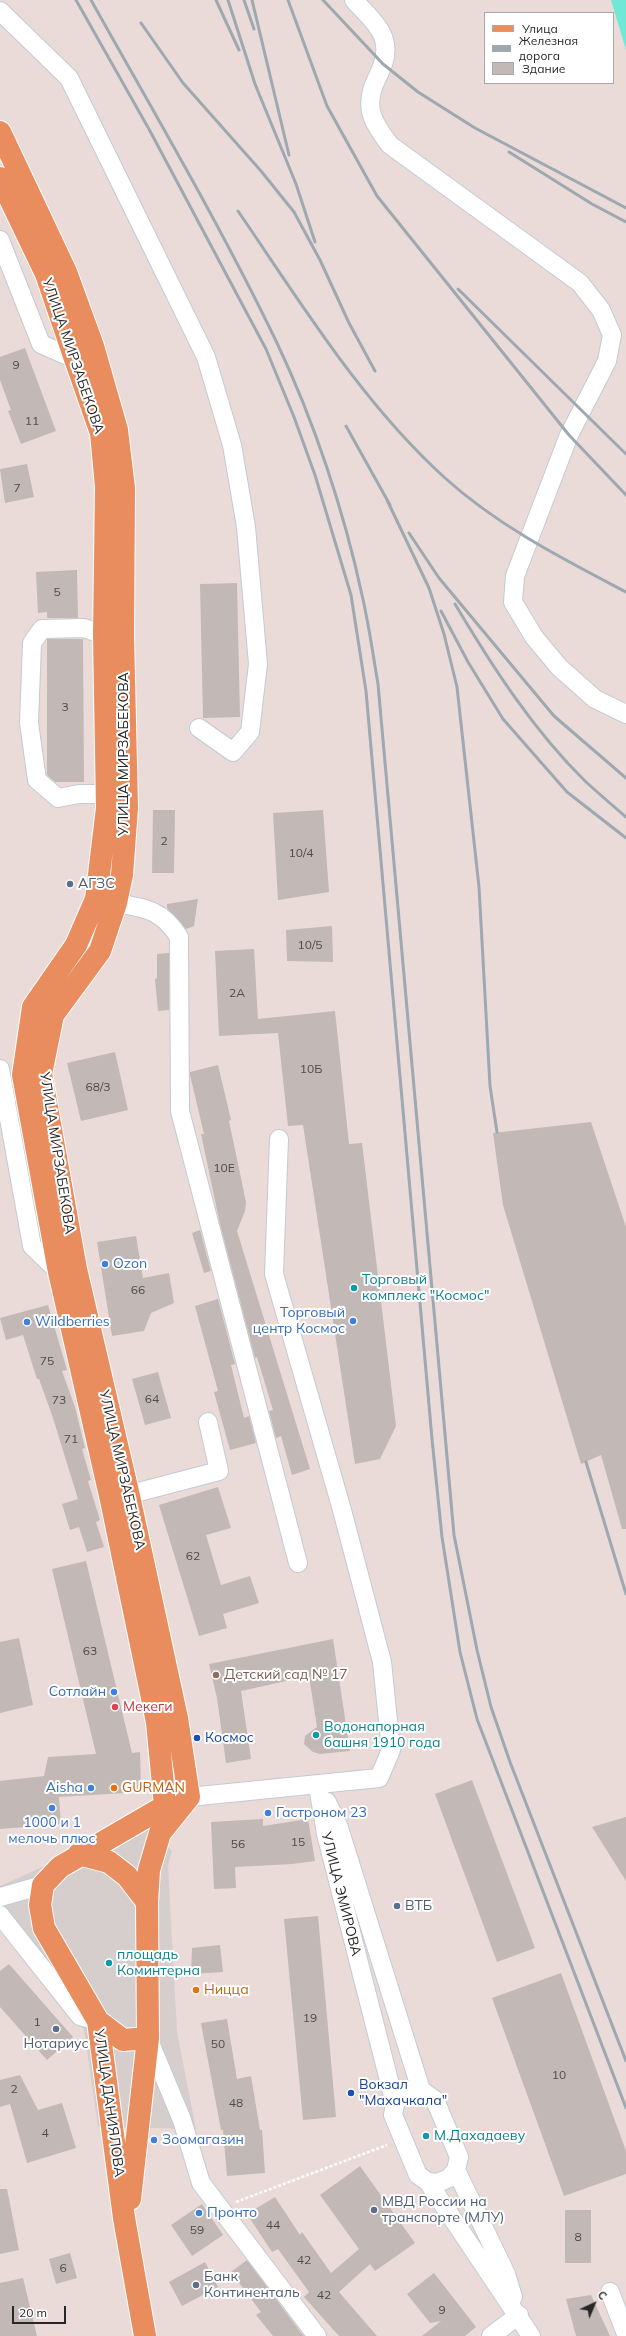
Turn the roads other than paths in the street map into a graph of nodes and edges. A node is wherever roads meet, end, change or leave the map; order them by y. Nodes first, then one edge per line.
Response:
1 (354, 0) edge
2 (2, 11) edge
3 (0, 132) edge
4 (0, 178) edge
5 (0, 240) edge
6 (75, 359) junction
7 (104, 635) junction
8 (626, 714) edge
9 (199, 728) dead end
10 (107, 794) junction
11 (116, 903) junction
12 (0, 1070) edge
13 (279, 1139) dead end
14 (67, 1271) junction
15 (208, 1422) dead end
16 (120, 1498) junction
17 (298, 1563) dead end
18 (318, 1786) junction
19 (189, 1797) junction
20 (165, 1806) junction
21 (79, 1854) junction
22 (43, 1885) junction
23 (0, 1897) edge
24 (147, 1902) junction
25 (0, 1915) edge
26 (98, 2020) junction
27 (148, 2038) junction
28 (421, 2090) junction
29 (395, 2104) junction
30 (456, 2170) junction
31 (428, 2182) junction
32 (610, 2292) dead end
33 (519, 2315) junction
34 (626, 2334) edge
35 (145, 2336) edge
36 (150, 2336) edge
37 (317, 2336) edge
38 (491, 2336) edge
39 (531, 2336) edge

1 - 8 street
2 - 9 street
3 - 11 main road, УЛИЦА МИРЗАБЕКОВА
4 - 6 main road, УЛИЦА МИРЗАБЕКОВА
5 - 6 street
6 - 7 main road, УЛИЦА МИРЗАБЕКОВА
7 - 10 main road, УЛИЦА МИРЗАБЕКОВА
7 - 10 street
10 - 14 main road, УЛИЦА МИРЗАБЕКОВА
11 - 14 main road, УЛИЦА МИРЗАБЕКОВА
11 - 17 street
12 - 14 street
13 - 18 street
14 - 16 main road, УЛИЦА МИРЗАБЕКОВА
15 - 16 street
16 - 19 main road, УЛИЦА МИРЗАБЕКОВА
16 - 20 main road, УЛИЦА МИРЗАБЕКОВА
18 - 19 street
18 - 28 street, УЛИЦА ЭМИРОВА
18 - 29 street, УЛИЦА ЭМИРОВА
19 - 20 street
19 - 24 main road, УЛИЦА ДАНИЯЛОВА
20 - 21 main road
21 - 22 main road
21 - 24 main road
22 - 23 street
22 - 26 main road, УЛИЦА ДАНИЯЛОВА
24 - 27 main road, УЛИЦА ДАНИЯЛОВА
25 - 26 street
26 - 27 main road
26 - 35 main road, УЛИЦА ДАНИЯЛОВА
27 - 36 main road, УЛИЦА ДАНИЯЛОВА
27 - 37 street
28 - 29 street
28 - 30 street, УЛИЦА ЭМИРОВА
29 - 31 street, УЛИЦА ЭМИРОВА
30 - 31 street
30 - 33 street, УЛИЦА ЭМИРОВА
31 - 33 street, УЛИЦА ЭМИРОВА
32 - 34 street
33 - 38 street
33 - 39 street, УЛИЦА ЭМИРОВА

